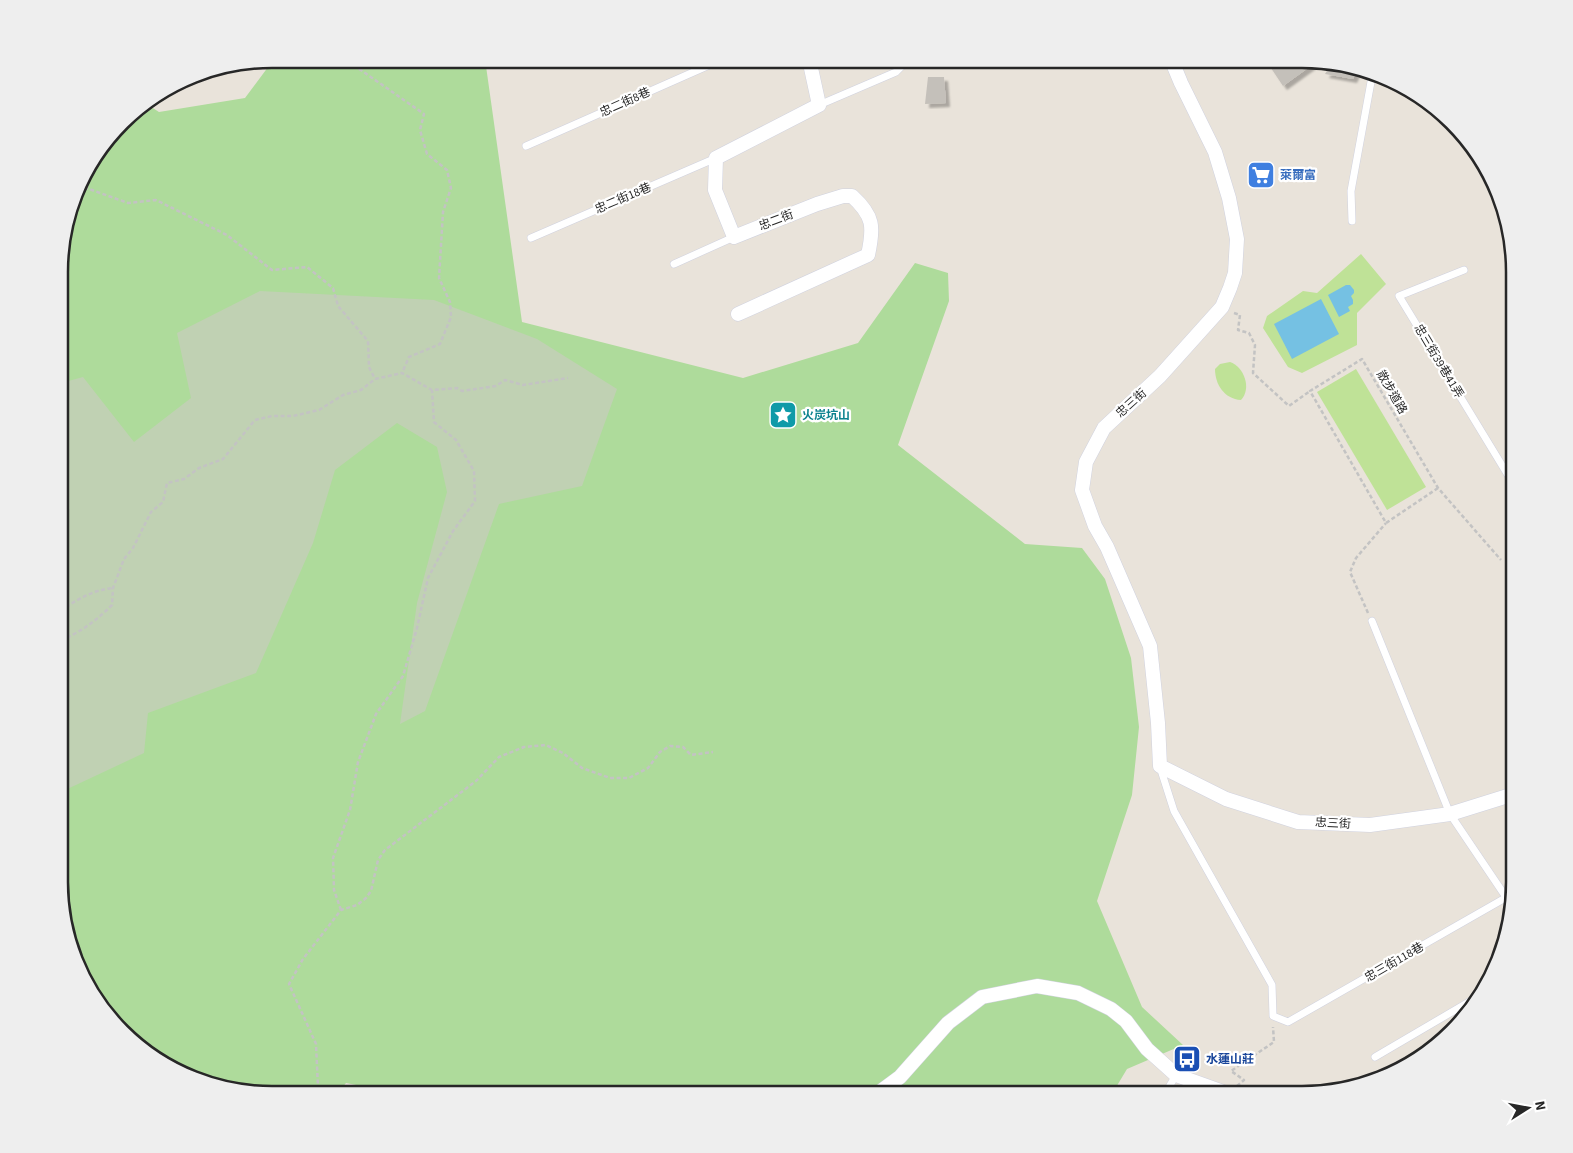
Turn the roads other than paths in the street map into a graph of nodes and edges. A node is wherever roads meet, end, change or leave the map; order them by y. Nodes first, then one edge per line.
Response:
1 (703, 68) edge
2 (811, 68) edge
3 (900, 68) edge
4 (1174, 68) edge
5 (1371, 80) edge
6 (819, 105) junction
7 (526, 146) dead end
8 (716, 158) junction
9 (1352, 222) dead end
10 (734, 237) junction
11 (531, 238) dead end
12 (674, 264) dead end
13 (1464, 270) dead end
14 (738, 314) dead end
15 (1506, 472) edge
16 (1372, 621) road end
17 (1160, 766) junction
18 (1506, 796) edge
19 (1450, 814) junction
20 (1505, 896) edge
21 (1505, 899) edge
22 (1464, 1005) edge
23 (1273, 1016) joint
24 (1376, 1057) dead end
25 (1176, 1075) junction
26 (888, 1086) edge
27 (1170, 1086) edge
28 (1207, 1086) edge

1 - 7 lane, 忠二街8巷
2 - 6 street
3 - 6 lane
4 - 17 street, 忠三街
5 - 9 lane
6 - 8 street
8 - 10 street
8 - 11 lane, 忠二街18巷
10 - 12 lane
10 - 14 street, 忠二街
13 - 15 lane, 忠三街39巷41弄
16 - 19 lane
17 - 19 street, 忠三街
17 - 23 lane, 忠三街
18 - 19 street, 忠三街
19 - 20 lane
21 - 23 lane, 忠三街118巷
22 - 24 lane
25 - 26 street
25 - 27 lane
25 - 28 street

